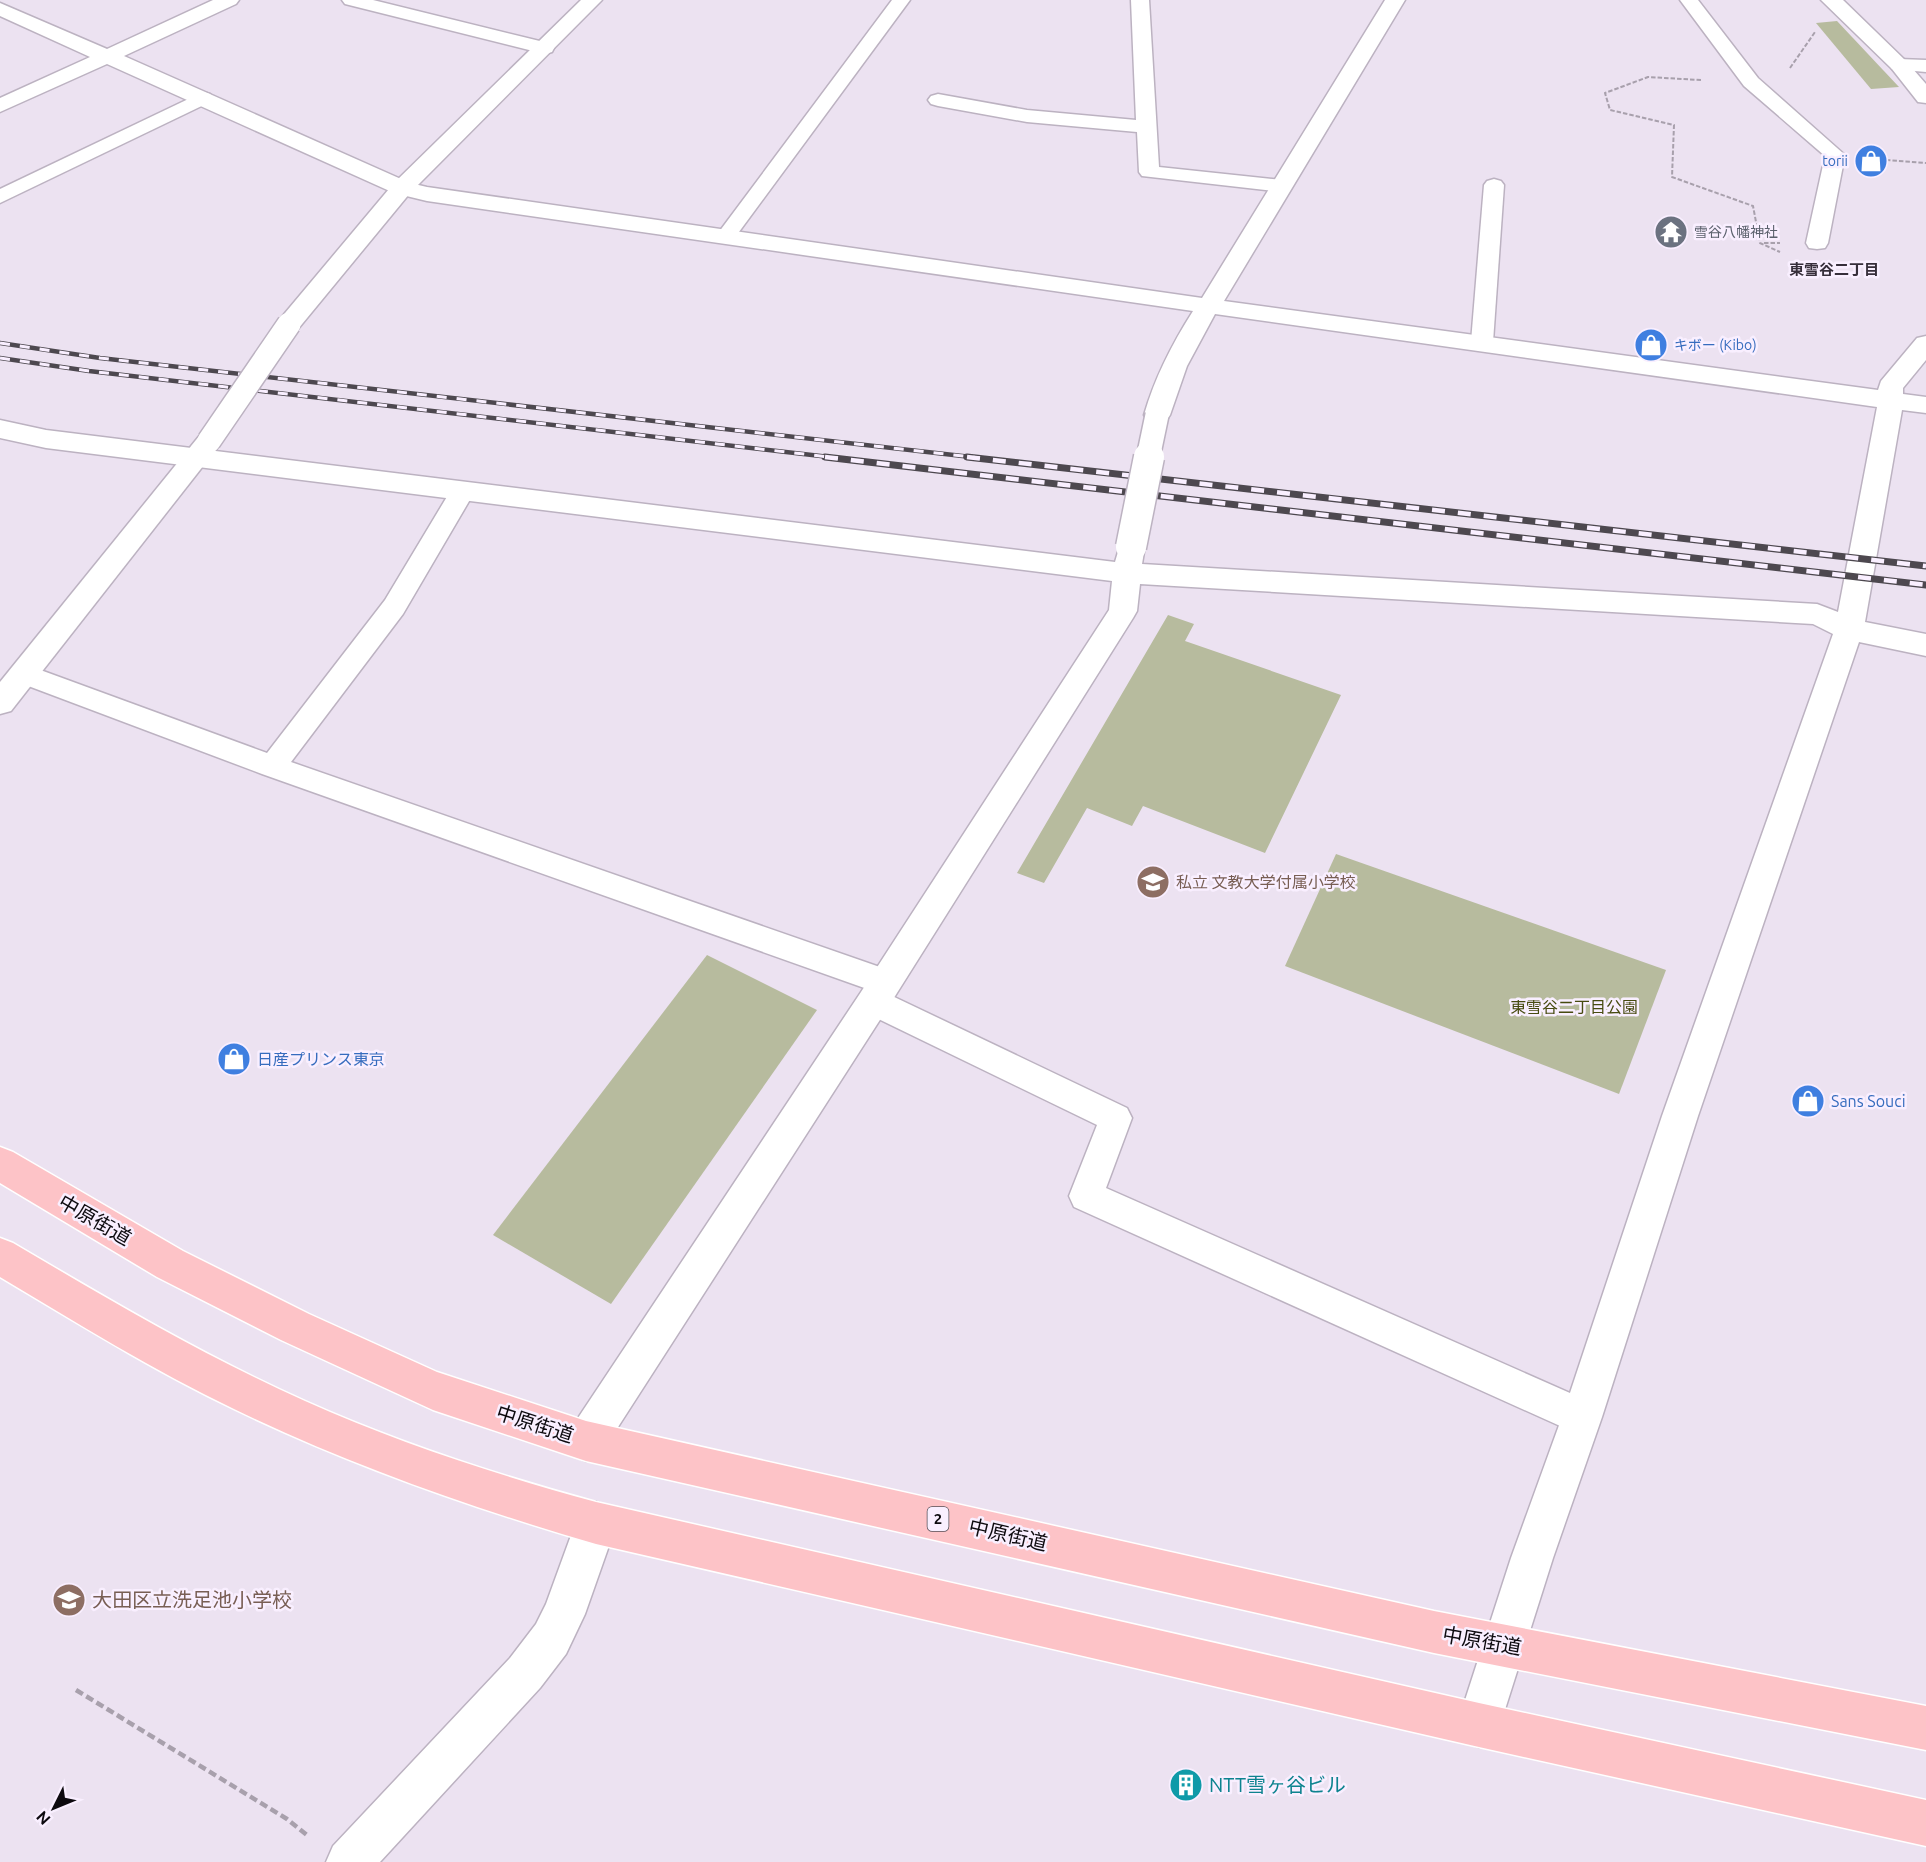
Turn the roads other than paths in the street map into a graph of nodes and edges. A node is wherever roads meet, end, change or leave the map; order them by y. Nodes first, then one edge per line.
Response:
1 (229, 0) edge
2 (351, 0) edge
3 (592, 0) edge
4 (902, 0) edge
5 (1140, 0) edge
6 (1395, 0) edge
7 (1689, 0) edge
8 (1831, 0) edge
9 (0, 9) edge
10 (544, 48) junction
11 (106, 57) junction
12 (1899, 65) junction
13 (1926, 66) edge
14 (1926, 97) edge
15 (203, 98) junction
16 (938, 100) dead end
17 (0, 106) edge
18 (1147, 127) junction
19 (1494, 185) dead end
20 (1281, 186) junction
21 (402, 188) junction
22 (0, 197) edge
23 (726, 236) junction
24 (1817, 243) dead end
25 (1208, 306) junction
26 (1482, 342) junction
27 (1926, 344) edge
28 (1891, 400) junction
29 (1926, 405) edge
30 (0, 429) edge
31 (203, 449) junction
32 (463, 491) junction
33 (1129, 560) junction
34 (1849, 629) junction
35 (1926, 645) edge
36 (24, 674) junction
37 (0, 703) edge
38 (272, 766) junction
39 (879, 992) junction
40 (0, 1164) edge
41 (0, 1256) edge
42 (1582, 1417) junction
43 (586, 1441) junction
44 (596, 1522) junction
45 (1506, 1645) junction
46 (1479, 1725) junction
47 (1926, 1728) edge
48 (1926, 1823) edge
49 (349, 1862) edge

1 - 11 street
2 - 10 lane
3 - 10 street
4 - 23 lane
5 - 18 lane
6 - 20 street
7 - 24 lane
8 - 12 street
9 - 11 street
10 - 21 street
11 - 15 street
11 - 17 street
12 - 13 lane
12 - 14 street
15 - 21 street
15 - 22 lane
16 - 18 lane
18 - 20 lane
19 - 26 lane
20 - 25 street
21 - 23 street
21 - 31 street, bridge
23 - 25 street
25 - 26 street
25 - 33 street, bridge
26 - 28 street
27 - 28 street
28 - 29 street
28 - 34 street
30 - 31 street
31 - 32 street
31 - 36 street
32 - 33 street
32 - 38 lane
33 - 34 street
33 - 39 street
34 - 35 street
34 - 42 street
36 - 37 street
36 - 38 lane
38 - 39 lane
39 - 42 lane
39 - 43 street
40 - 43 main road, 中原街道 / 2
41 - 44 main road
42 - 45 street
43 - 45 main road, 中原街道 / 2
44 - 46 main road
44 - 49 street
45 - 46 street
45 - 47 main road, 中原街道 / 2
46 - 48 main road

